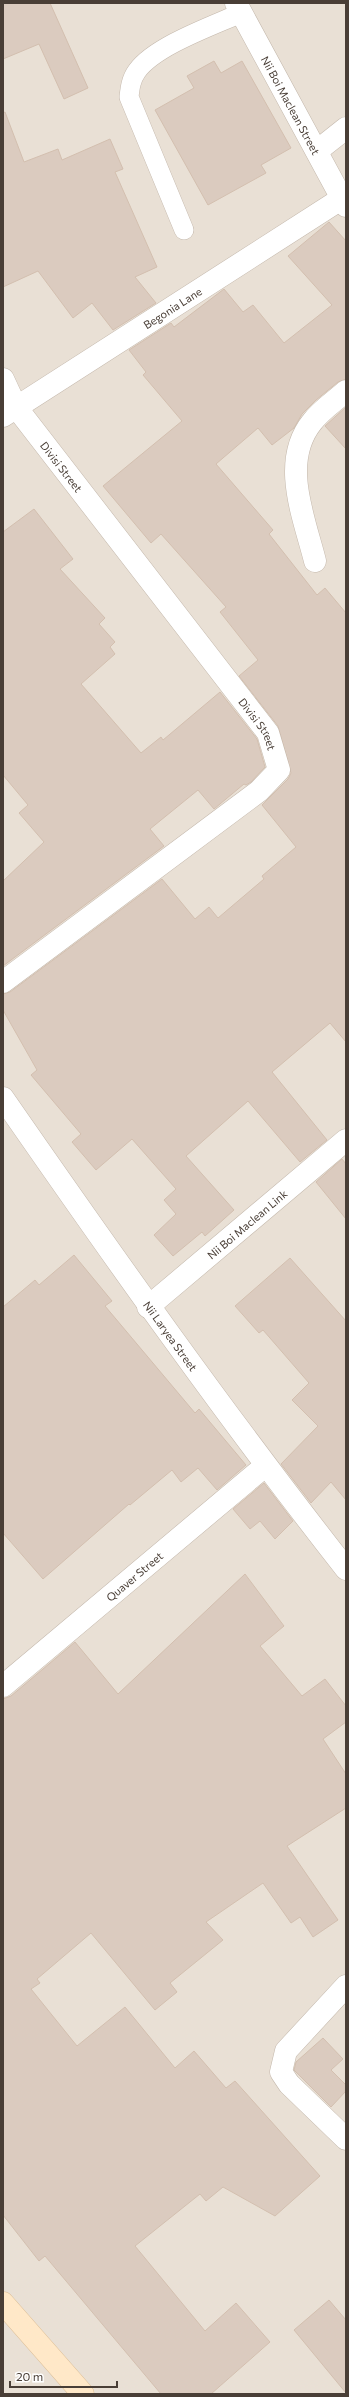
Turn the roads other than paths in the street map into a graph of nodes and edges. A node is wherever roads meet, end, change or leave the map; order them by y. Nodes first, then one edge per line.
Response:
1 (238, 8) edge
2 (346, 128) edge
3 (316, 151) junction
4 (344, 203) edge
5 (184, 230) dead end
6 (3, 380) edge
7 (346, 391) edge
8 (10, 411) edge
9 (315, 561) dead end
10 (3, 982) edge
11 (3, 1098) edge
12 (346, 1140) edge
13 (148, 1307) junction
14 (265, 1466) junction
15 (346, 1568) edge
16 (3, 1686) edge
17 (346, 1986) edge
18 (346, 2139) edge
19 (3, 2303) edge
20 (84, 2394) edge

1 - 3 street, Nii Boi Maclean Street
1 - 5 lane
2 - 3 street
3 - 4 street, Nii Boi Maclean Street
4 - 8 street, Begonia Lane
6 - 8 street
7 - 9 street
8 - 10 street, Divisi Street
11 - 13 street, Nii Laryea Street
12 - 13 street, Nii Boi Maclean Link
13 - 14 street, Nii Laryea Street
14 - 15 street, Nii Laryea Street
14 - 16 street, Quaver Street
17 - 18 street
19 - 20 street

